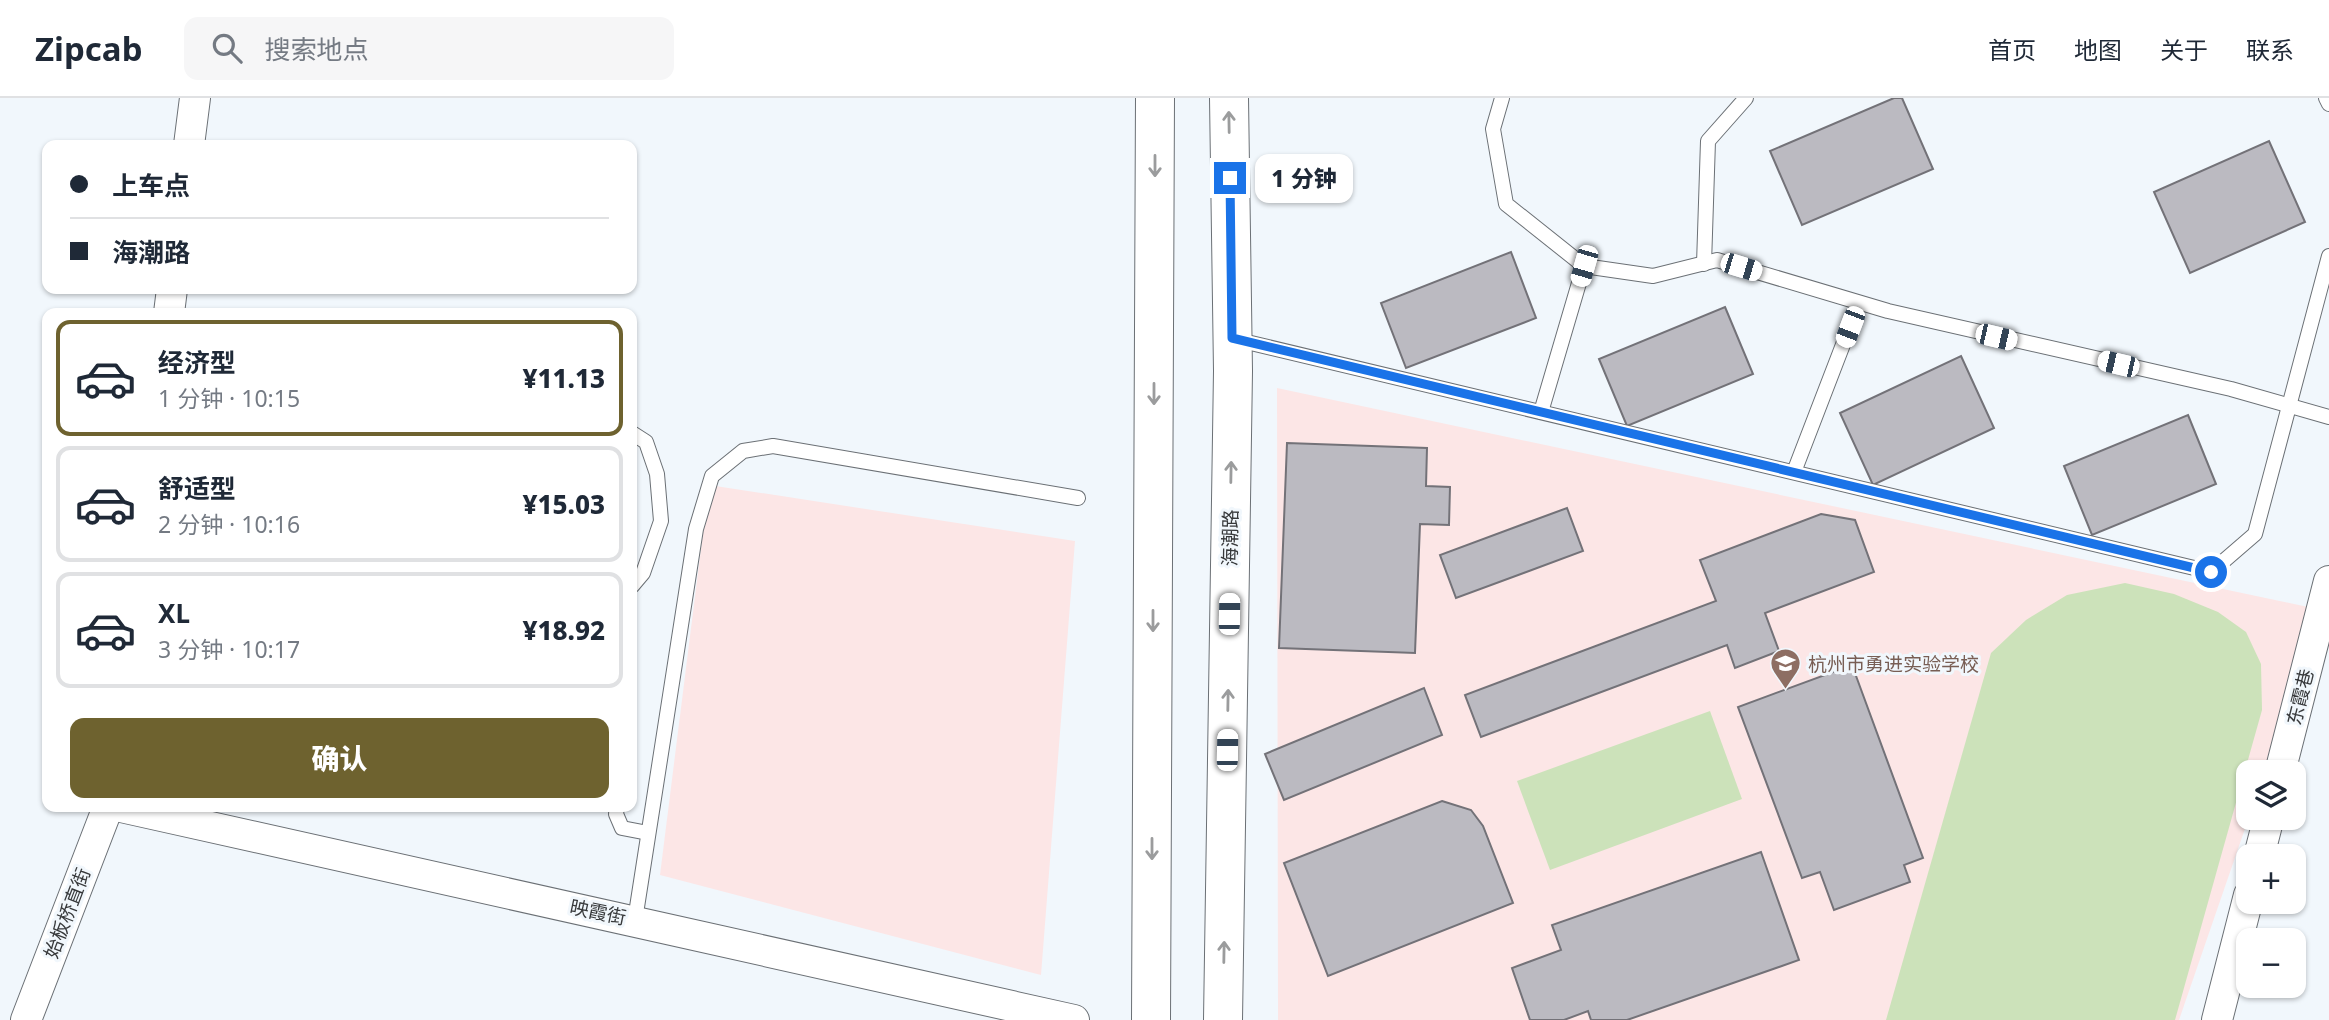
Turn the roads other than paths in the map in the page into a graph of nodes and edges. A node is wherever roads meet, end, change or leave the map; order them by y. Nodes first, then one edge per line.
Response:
1 (195, 98) edge
2 (1155, 98) edge
3 (1228, 98) edge
4 (1502, 98) edge
5 (1746, 98) edge
6 (2326, 98) edge
7 (2329, 104) edge
8 (190, 140) edge
9 (2329, 256) edge
10 (1704, 264) junction
11 (1584, 266) junction
12 (1859, 303) junction
13 (1232, 338) junction
14 (2288, 405) junction
15 (1541, 412) junction
16 (2329, 417) edge
17 (637, 436) edge
18 (1794, 472) junction
19 (1077, 498) dead end
20 (637, 580) edge
21 (2329, 581) edge
22 (2283, 760) edge
23 (106, 812) edge
24 (144, 812) edge
25 (616, 812) edge
26 (648, 833) junction
27 (2244, 914) edge
28 (635, 920) junction
29 (26, 1020) edge
30 (1074, 1020) edge
31 (1151, 1020) edge
32 (1223, 1020) edge
33 (2217, 1020) edge

1 - 8 street
2 -> 31 main road
13 -> 3 main road, 海潮路
4 - 11 lane
5 - 10 lane
6 - 7 lane
9 - 14 lane
10 - 11 lane
10 - 12 lane
11 - 15 lane
12 - 14 lane
12 - 18 lane
13 - 15 lane
32 -> 13 main road, 海潮路
14 - 16 lane
14 - 18 lane
15 - 18 lane
17 - 20 lane
19 - 26 lane
21 - 22 street, 东霞巷
23 - 29 street, 始板桥直街
24 - 28 street, 映霞街
25 - 26 lane
26 - 28 lane
27 - 33 street
28 - 30 street, 映霞街

